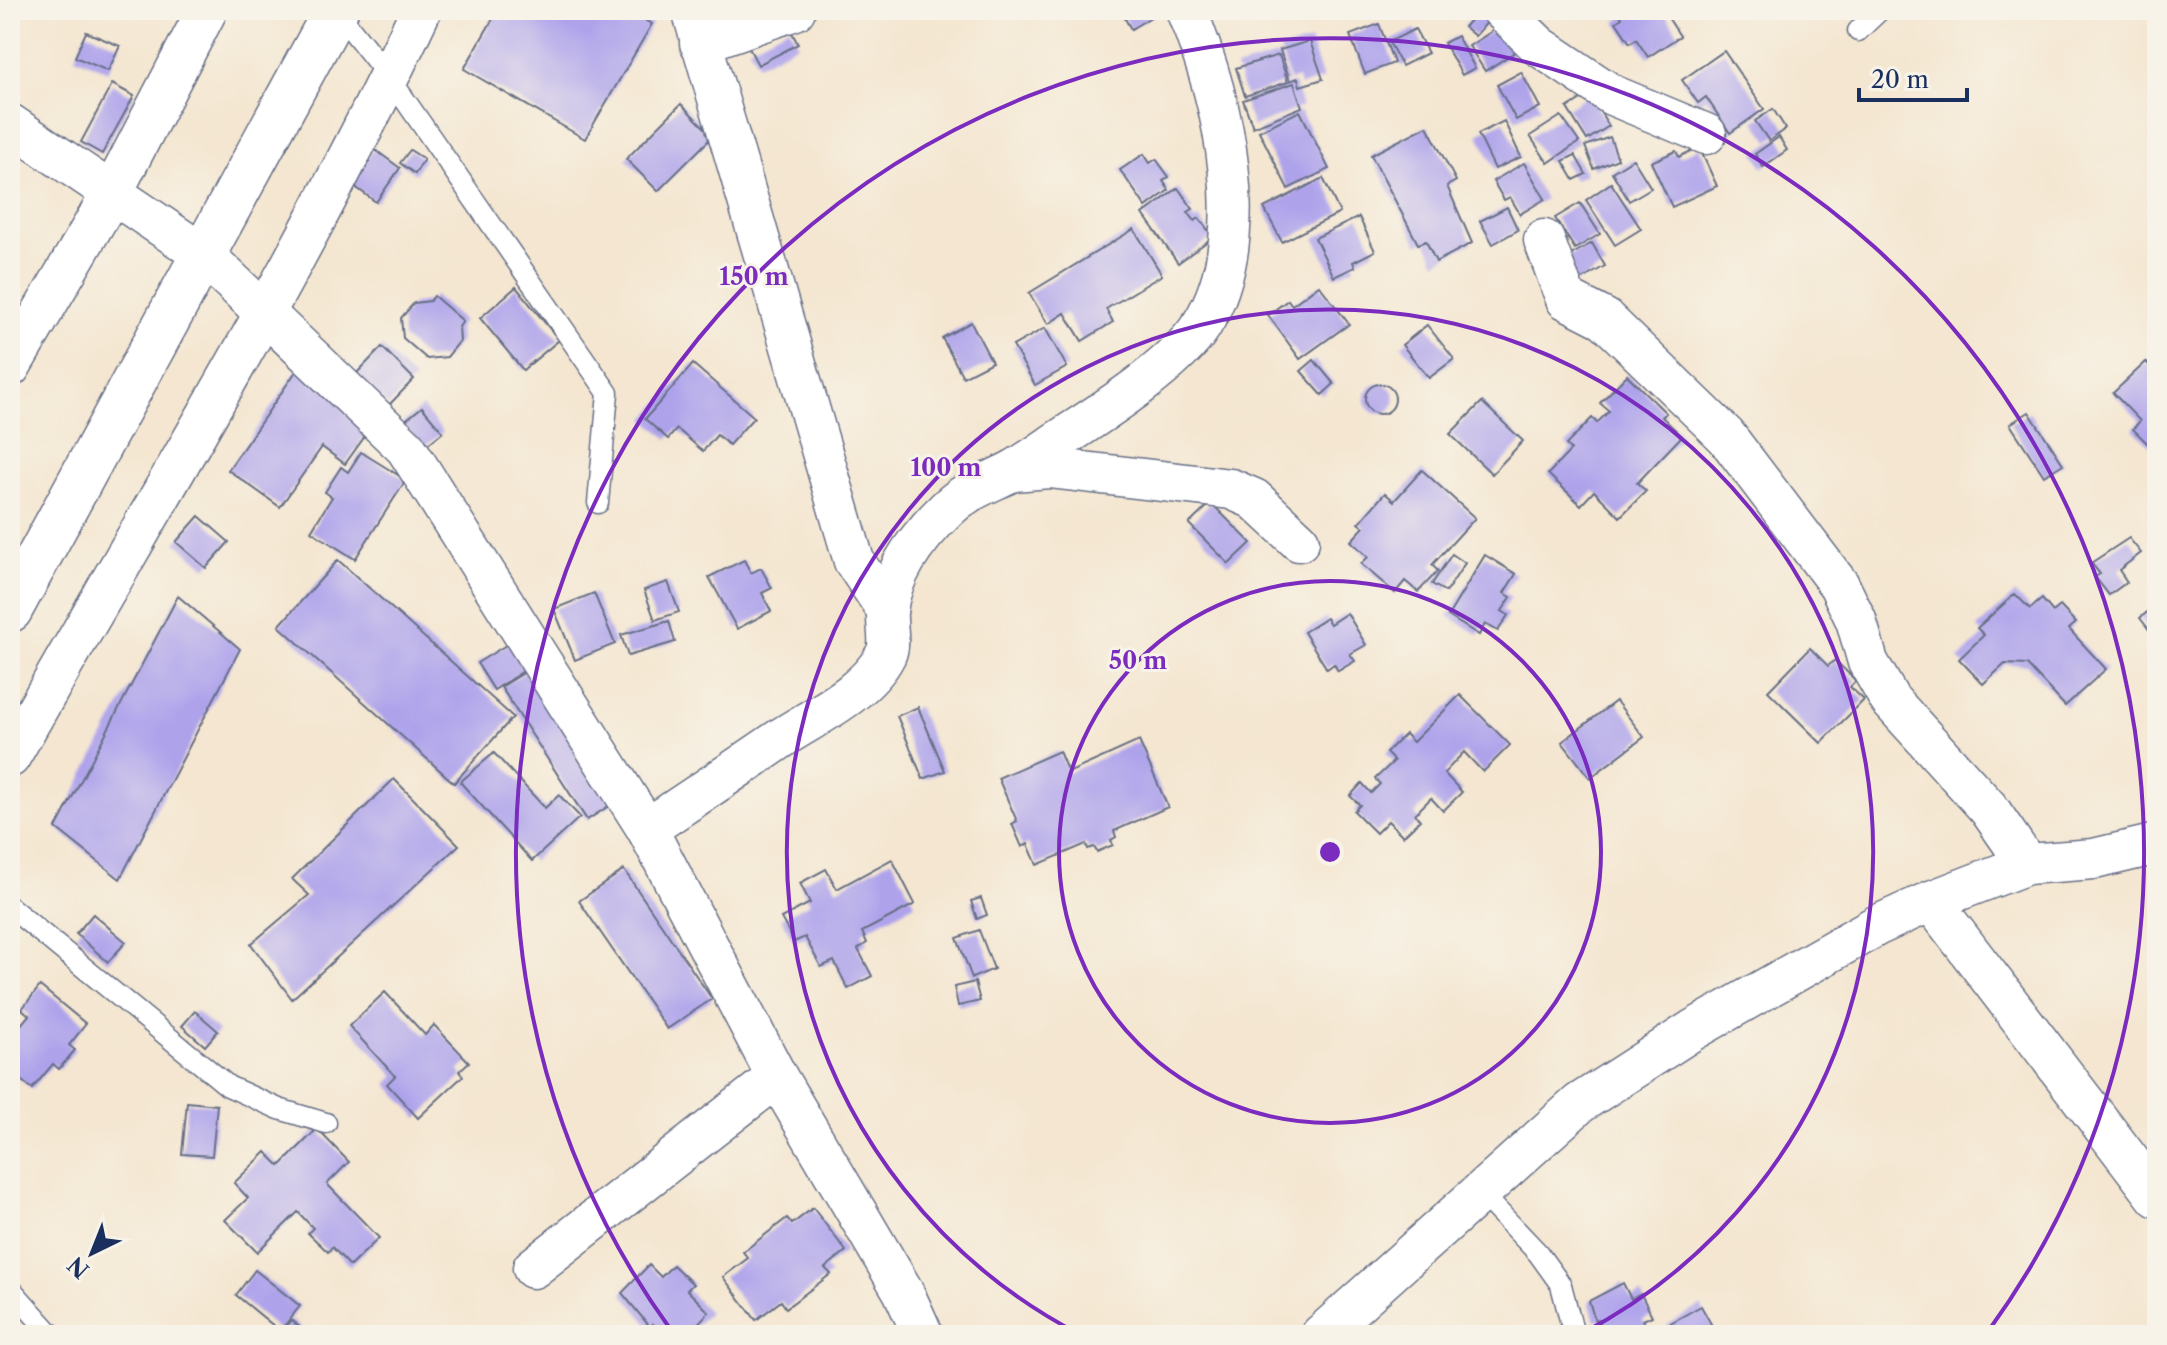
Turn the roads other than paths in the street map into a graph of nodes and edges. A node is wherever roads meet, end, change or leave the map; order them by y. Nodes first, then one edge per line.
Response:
1 (207, 10) edge
2 (336, 10) edge
3 (421, 10) edge
4 (795, 10) edge
5 (1186, 10) edge
6 (1502, 10) edge
7 (1880, 10) edge
8 (696, 26) edge
9 (1858, 31) dead end
10 (389, 77) junction
11 (10, 124) edge
12 (1706, 134) dead end
13 (111, 195) junction
14 (1544, 240) dead end
15 (204, 255) junction
16 (266, 314) junction
17 (10, 367) edge
18 (1013, 471) junction
19 (598, 503) dead end
20 (1299, 541) dead end
21 (10, 610) edge
22 (887, 610) junction
23 (10, 757) edge
24 (647, 829) junction
25 (2157, 844) edge
26 (2027, 864) junction
27 (1931, 901) junction
28 (10, 907) edge
29 (777, 1077) junction
30 (326, 1123) dead end
31 (1480, 1192) junction
32 (2157, 1197) edge
33 (533, 1268) dead end
34 (10, 1288) edge
35 (52, 1335) edge
36 (923, 1335) edge
37 (1321, 1335) edge
38 (1574, 1335) edge

1 - 13 street
2 - 10 lane
2 - 15 highway
3 - 10 street
4 - 8 street
5 - 18 street
6 - 12 street
7 - 9 lane
8 - 22 street
10 - 16 street
10 - 19 lane
11 - 13 street
13 - 15 street
13 - 17 street
14 - 26 street
15 - 16 street
15 - 21 highway
16 - 23 street
16 - 24 street
18 - 20 street
18 - 22 street
22 - 24 street
24 - 29 street
25 - 26 street
26 - 27 street
27 - 31 street
27 - 32 street
28 - 30 lane
29 - 33 street
29 - 36 street
31 - 37 street
31 - 38 lane
34 - 35 lane

